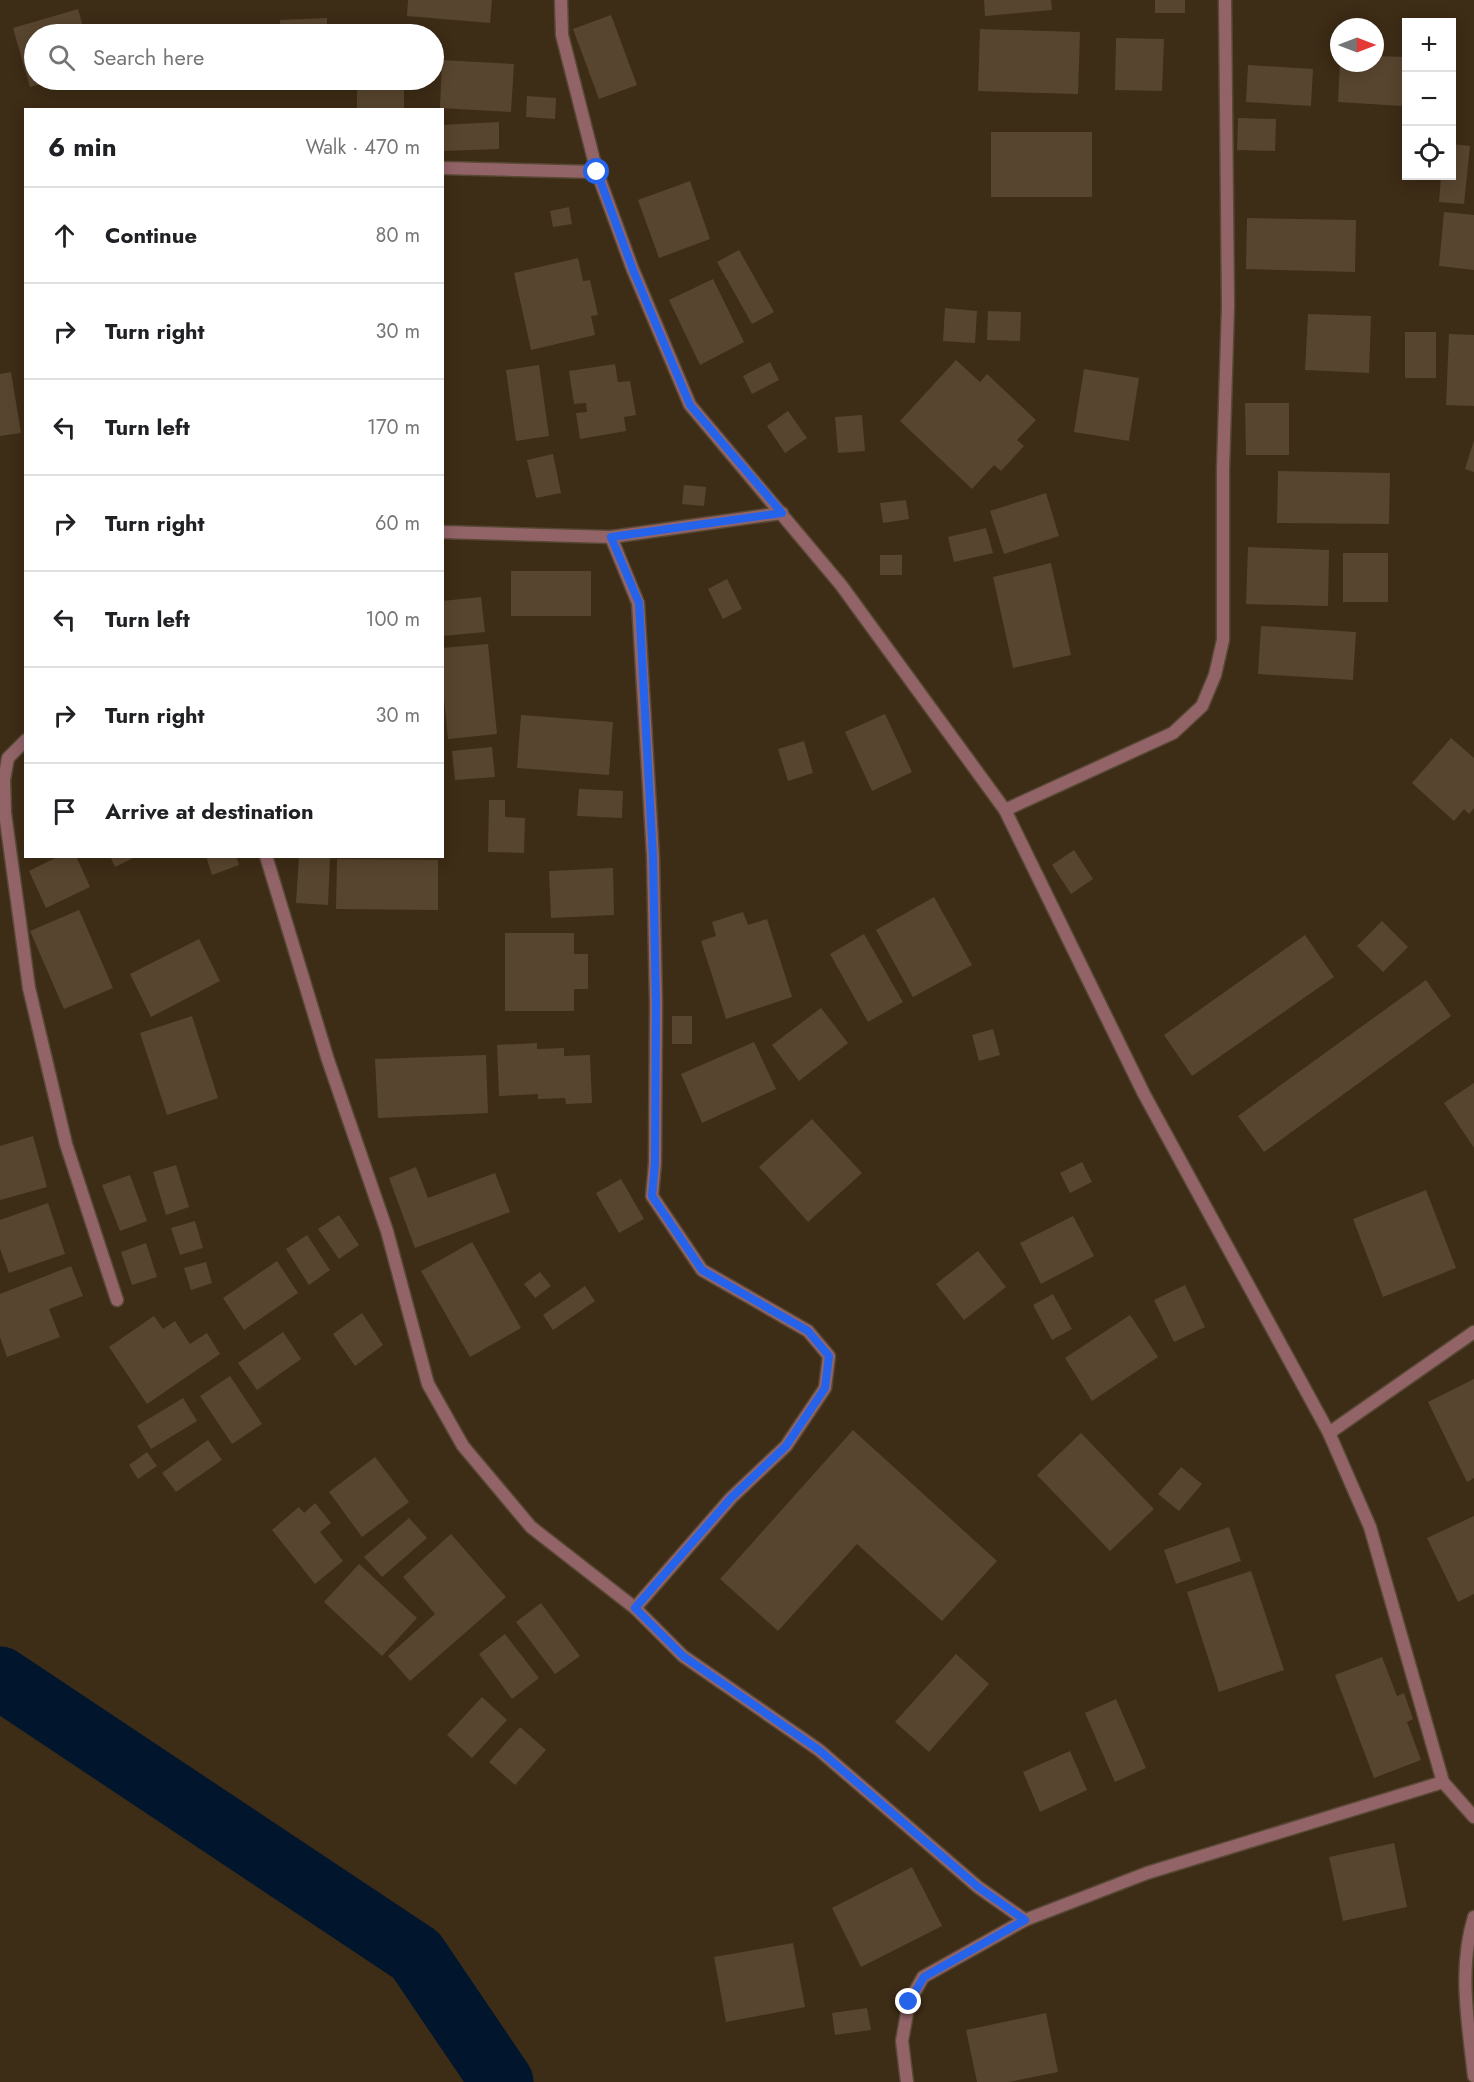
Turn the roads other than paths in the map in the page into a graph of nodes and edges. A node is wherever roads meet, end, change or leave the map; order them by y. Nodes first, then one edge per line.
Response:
1 (561, 0) edge
2 (1225, 0) edge
3 (444, 168) edge
4 (597, 172) junction
5 (782, 513) junction
6 (444, 532) edge
7 (611, 537) junction
8 (24, 742) edge
9 (1005, 810) junction
10 (267, 858) edge
11 (117, 1300) dead end
12 (1474, 1332) edge
13 (1329, 1433) junction
14 (635, 1608) junction
15 (1443, 1782) junction
16 (1474, 1817) edge
17 (1474, 1917) edge
18 (1025, 1920) junction
19 (1474, 2076) edge
20 (907, 2082) edge

1 - 4 street
2 - 9 street
3 - 4 street
4 - 5 street
5 - 7 street
5 - 9 street
6 - 7 street
7 - 14 street
8 - 11 street
9 - 13 street
10 - 14 street
12 - 13 street
13 - 15 street
14 - 18 street
15 - 16 street
15 - 18 street
17 - 19 street
18 - 20 street

